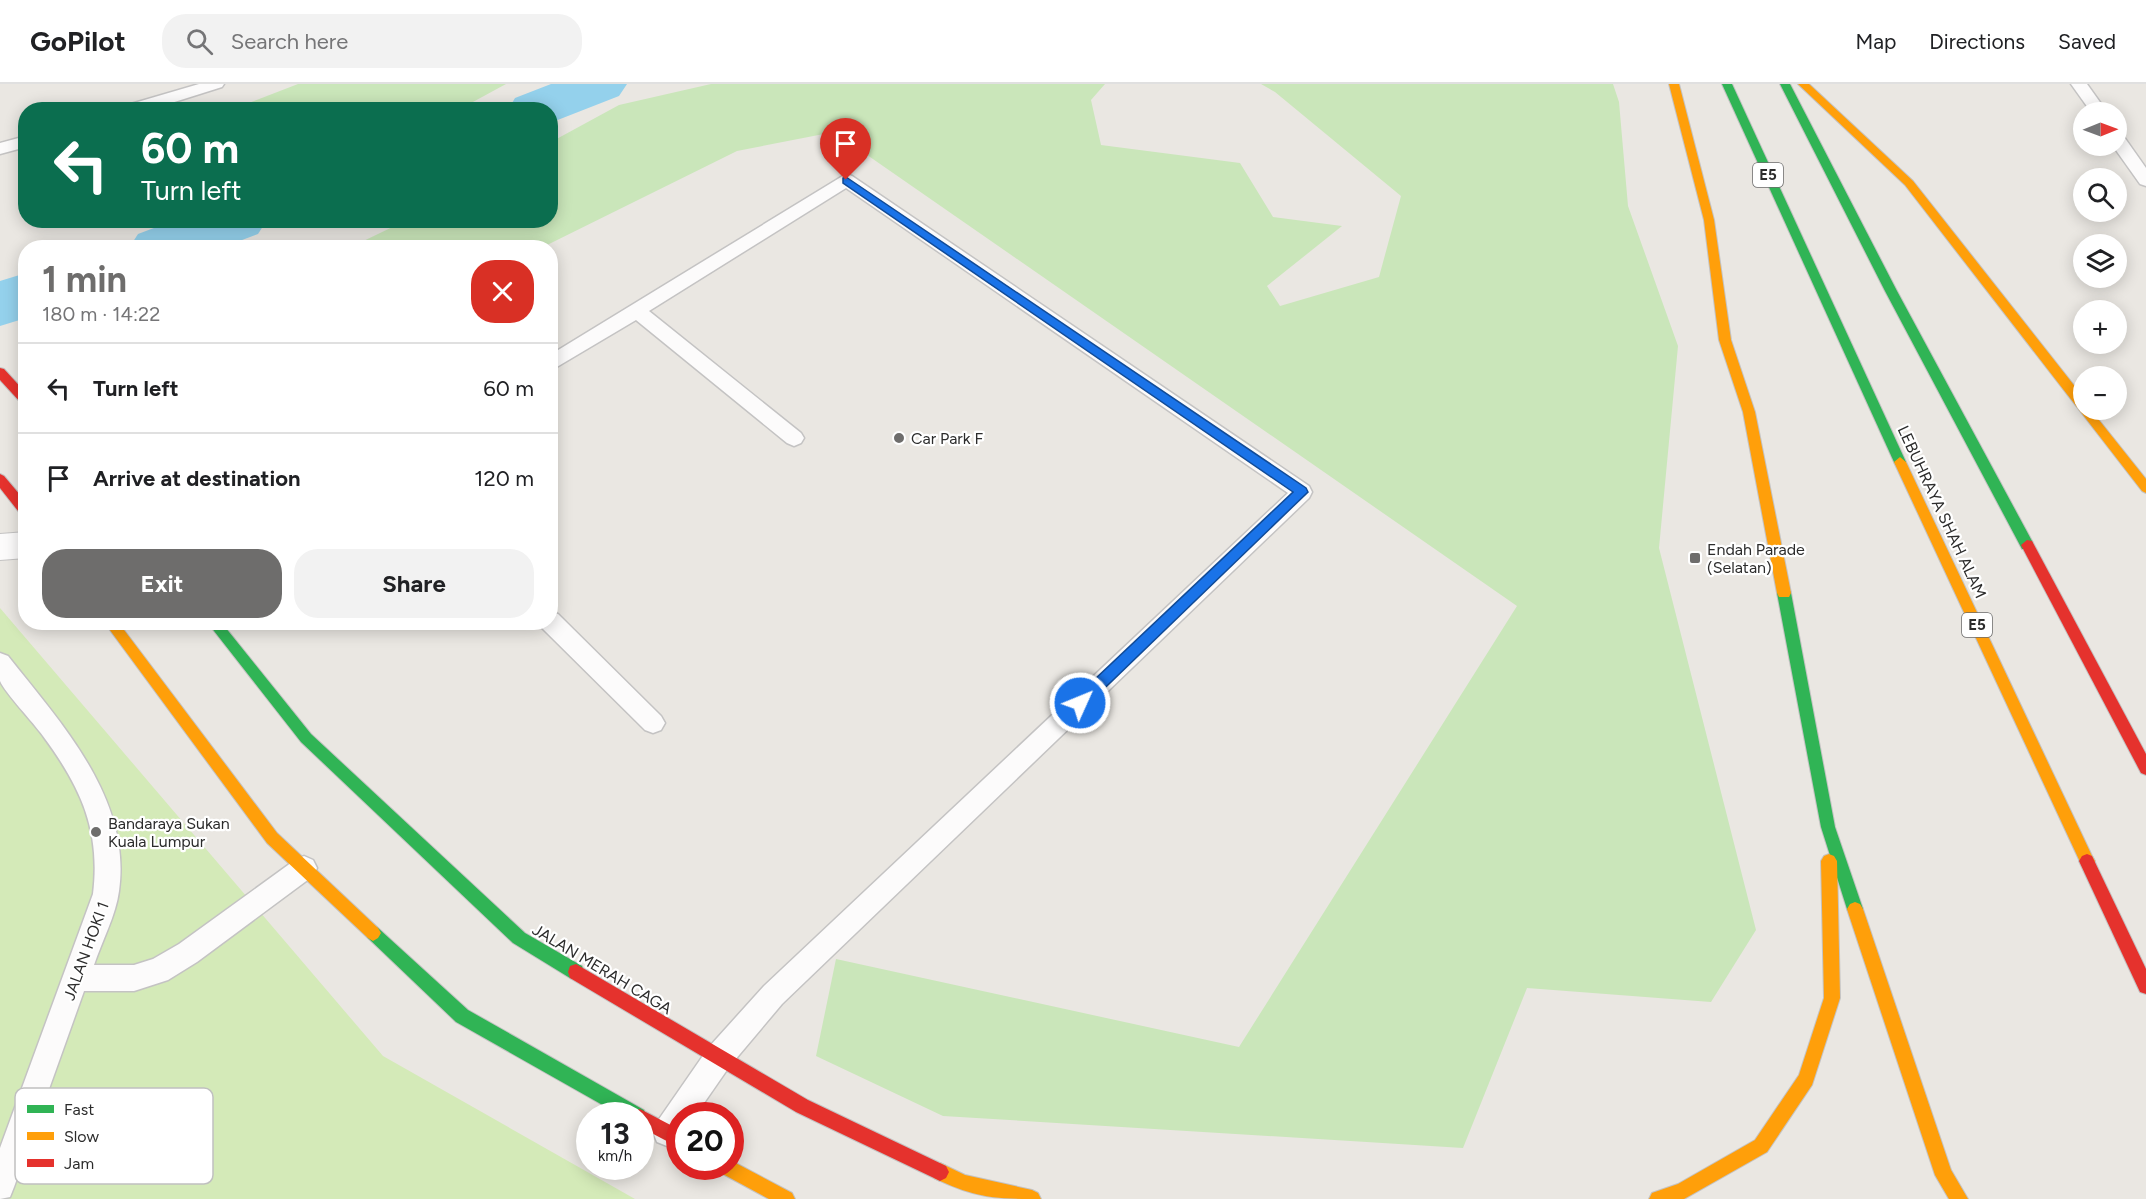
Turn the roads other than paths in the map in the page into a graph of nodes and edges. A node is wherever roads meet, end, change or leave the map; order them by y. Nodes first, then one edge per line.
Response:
1 (216, 84) edge
2 (1674, 84) edge
3 (1727, 84) edge
4 (1785, 84) edge
5 (1803, 84) edge
6 (2079, 84) edge
7 (156, 102) edge
8 (2091, 102) edge
9 (18, 143) edge
10 (0, 148) edge
11 (2127, 153) edge
12 (2146, 180) edge
13 (636, 310) junction
14 (558, 359) edge
15 (0, 372) edge
16 (18, 392) edge
17 (2073, 394) edge
18 (2093, 420) edge
19 (794, 438) dead end
20 (0, 479) edge
21 (2146, 488) edge
22 (18, 502) edge
23 (18, 546) edge
24 (0, 547) edge
25 (558, 629) edge
26 (123, 630) edge
27 (219, 630) edge
28 (0, 663) edge
29 (653, 723) dead end
30 (2146, 768) edge
31 (1828, 827) junction
32 (304, 868) junction
33 (76, 978) junction
34 (2146, 986) edge
35 (719, 1057) junction
36 (36, 1088) edge
37 (613, 1102) edge
38 (693, 1102) edge
39 (15, 1146) edge
40 (744, 1176) edge
41 (0, 1187) edge
42 (786, 1199) edge
43 (1032, 1199) edge
44 (1658, 1199) edge
45 (1959, 1199) edge

1 - 7 lane
2 - 31 main road
3 - 34 main road, LEBUHRAYA SHAH ALAM / E5
4 - 30 main road
5 - 17 main road
6 - 8 lane
9 - 10 lane
11 - 12 lane
13 - 14 lane
13 - 19 lane
13 - 35 lane
15 - 16 main road
18 - 21 main road
20 - 22 main road
23 - 24 street
25 - 29 lane
26 - 32 main road
27 - 35 main road, JALAN MERAH CAGA
28 - 33 lane, JALAN HOKI 1
31 - 44 main road
31 - 45 main road
32 - 33 lane
32 - 37 main road
33 - 36 lane, JALAN HOKI 1
35 - 38 lane
35 - 43 main road, JALAN MERAH CAGA
39 - 41 lane, JALAN HOKI 1
40 - 42 main road

